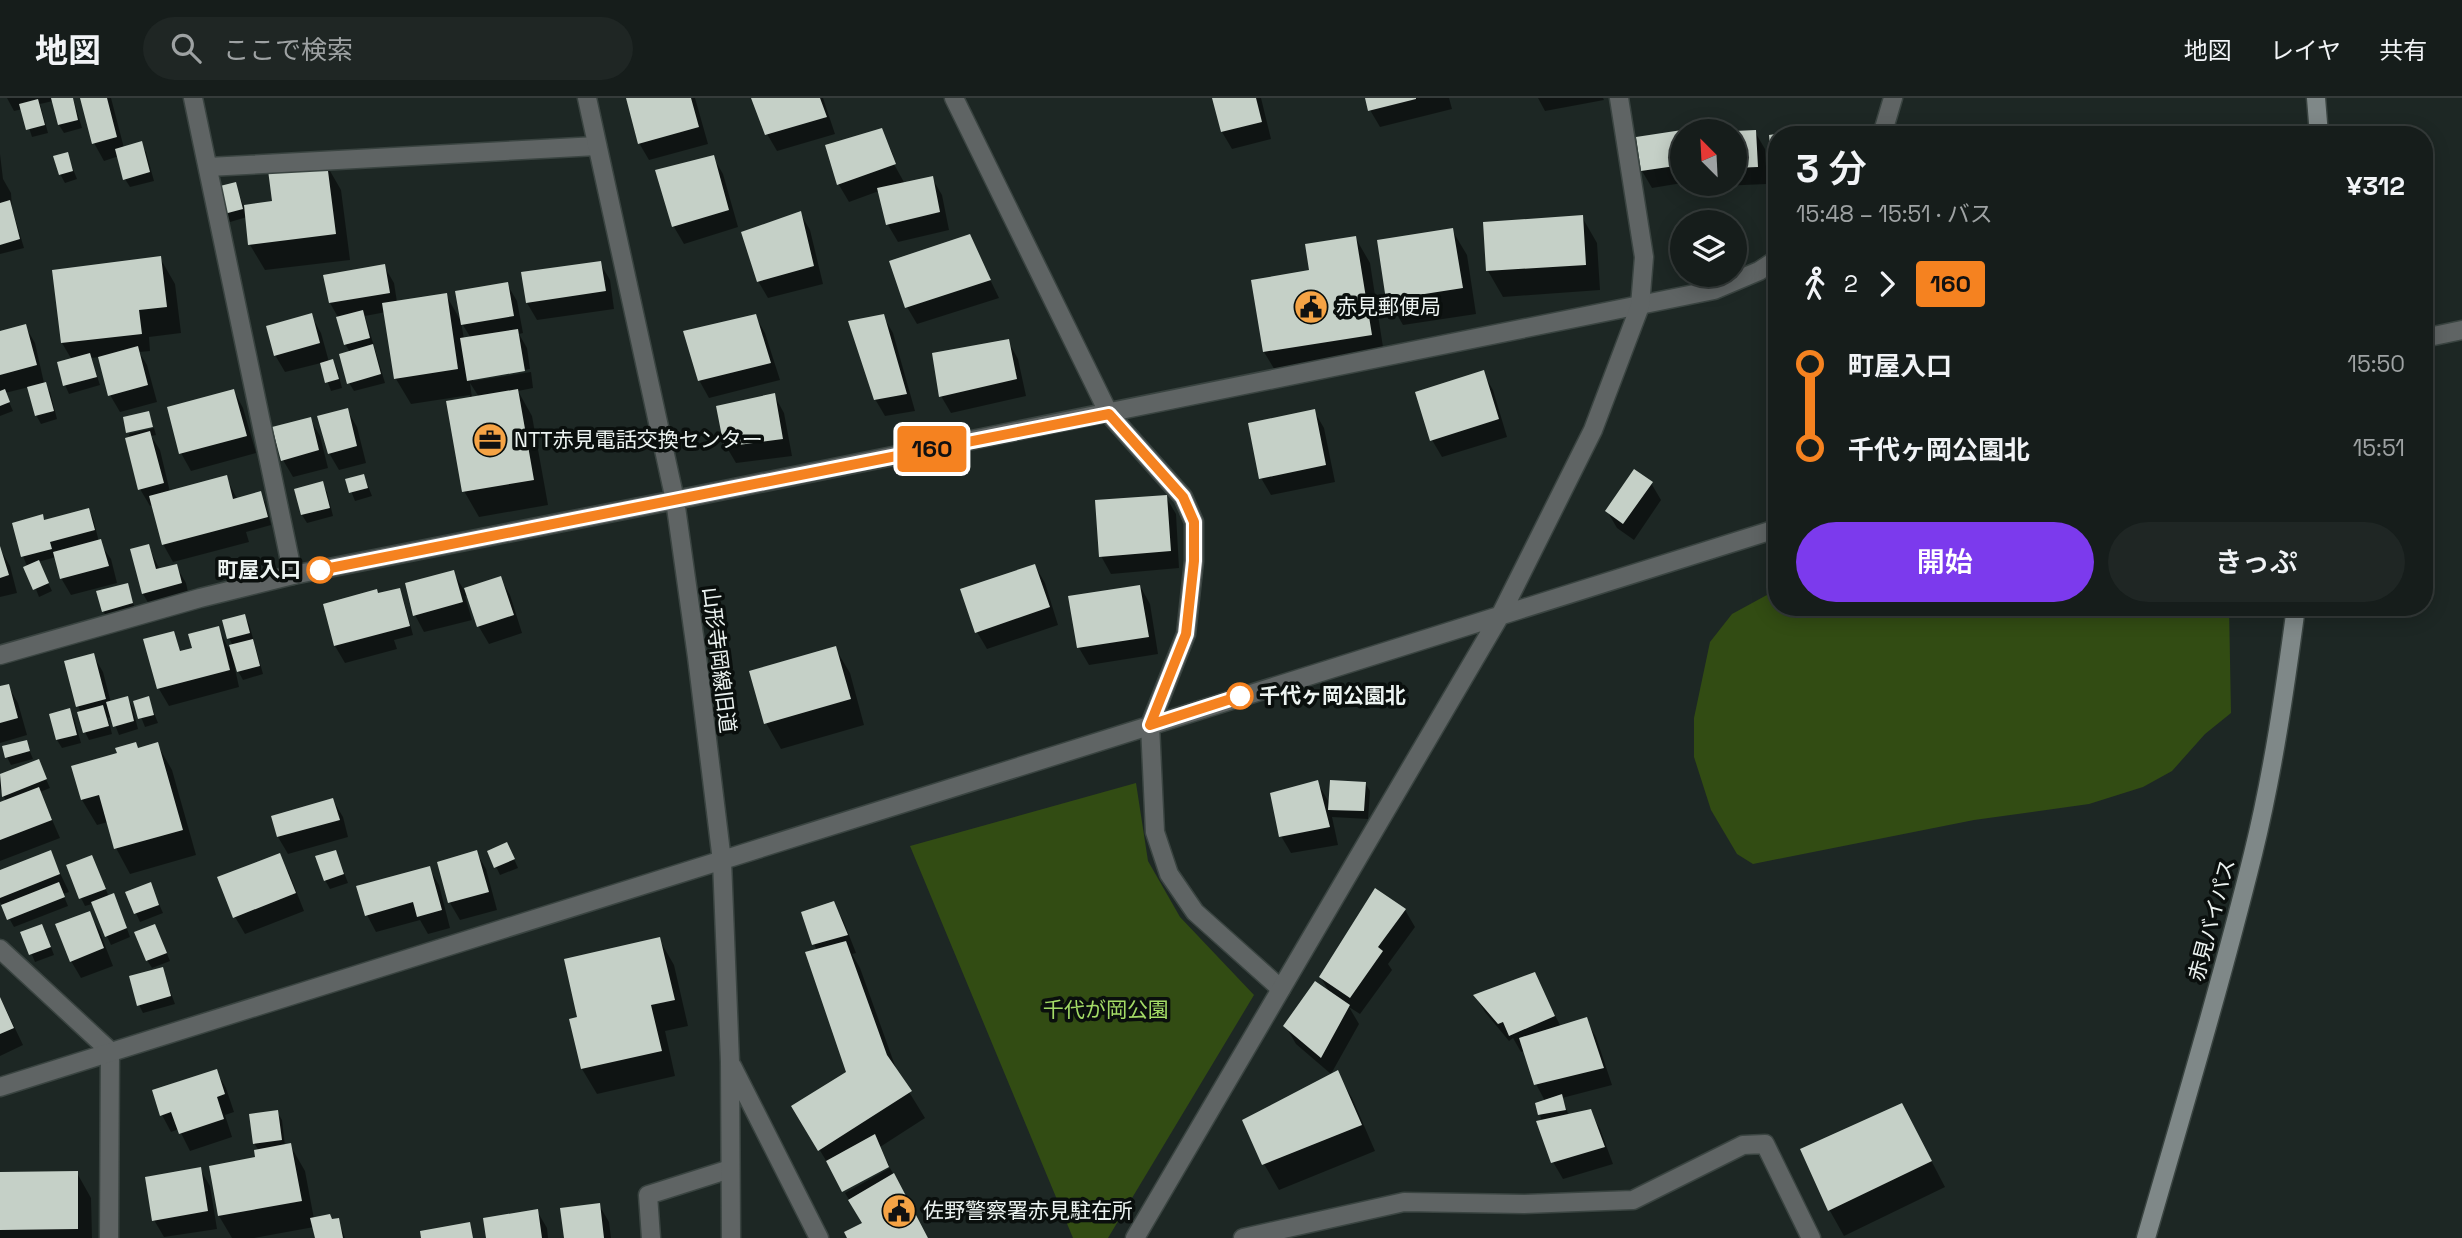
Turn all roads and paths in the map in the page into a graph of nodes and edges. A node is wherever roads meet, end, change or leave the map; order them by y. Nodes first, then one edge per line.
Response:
1 (193, 98) edge
2 (587, 98) edge
3 (1619, 98) edge
4 (1894, 98) edge
5 (2316, 98) edge
6 (958, 99) edge
7 (1885, 126) edge
8 (2318, 126) edge
9 (597, 146) junction
10 (208, 167) junction
11 (1768, 265) edge
12 (1640, 306) junction
13 (2462, 330) edge
14 (2433, 336) edge
15 (1109, 414) junction
16 (675, 500) junction
17 (1768, 531) edge
18 (293, 575) junction
19 (1501, 614) junction
20 (2295, 616) edge
21 (0, 655) edge
22 (1150, 725) junction
23 (722, 861) junction
24 (0, 949) edge
25 (1281, 989) junction
26 (110, 1051) junction
27 (730, 1062) junction
28 (0, 1087) edge
29 (730, 1169) junction
30 (108, 1238) edge
31 (651, 1238) edge
32 (731, 1238) edge
33 (819, 1238) edge
34 (1135, 1238) edge
35 (1243, 1238) edge
36 (1811, 1238) edge
37 (2146, 1238) edge

1 - 10 street
2 - 9 street, 山形寺岡線旧道
3 - 12 street
4 - 7 street
5 - 8 main road
6 - 15 street
9 - 10 street
9 - 16 street, 山形寺岡線旧道
10 - 18 street
11 - 12 street
12 - 15 street
12 - 19 street
13 - 14 street
15 - 16 street
15 - 22 street
16 - 18 street
16 - 23 street, 山形寺岡線旧道
17 - 19 street
18 - 21 street
19 - 22 street
19 - 25 street
20 - 37 main road, 赤見バイパス
22 - 23 street
22 - 25 street
23 - 26 street
23 - 27 street, 山形寺岡線旧道
24 - 26 street
25 - 34 street
26 - 28 street
26 - 30 street
27 - 29 street, 山形寺岡線旧道
27 - 33 street
29 - 31 street
29 - 32 street, 山形寺岡線旧道
35 - 36 street

